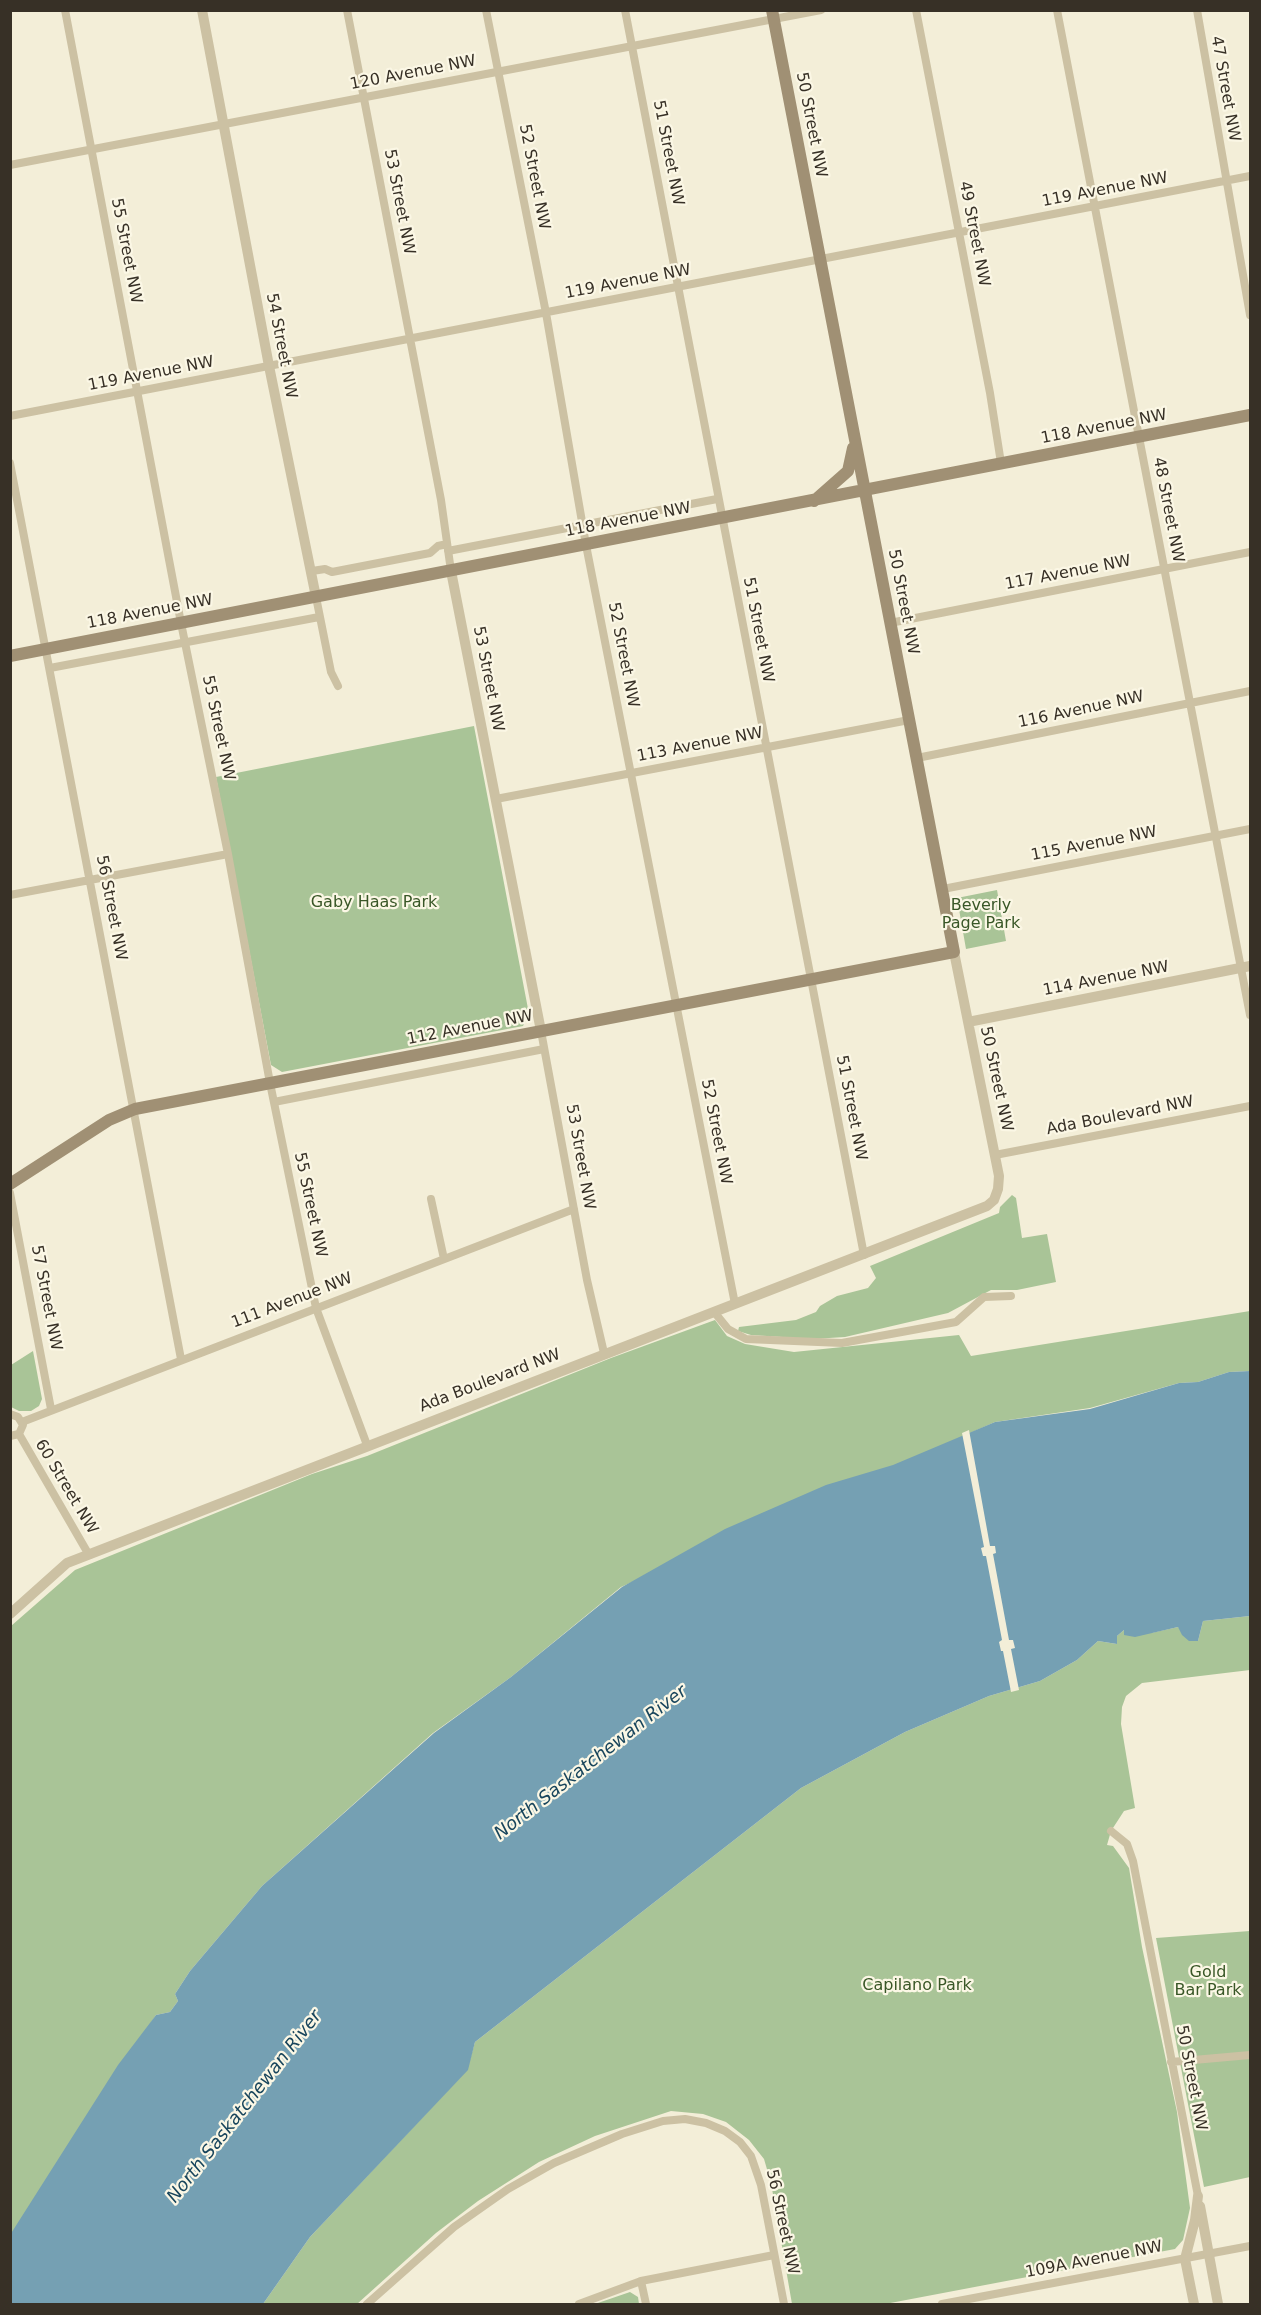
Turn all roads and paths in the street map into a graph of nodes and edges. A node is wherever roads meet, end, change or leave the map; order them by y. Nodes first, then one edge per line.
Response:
1 (64, 10) edge
2 (202, 10) edge
3 (347, 10) edge
4 (486, 10) edge
5 (625, 10) edge
6 (822, 10) edge
7 (916, 10) edge
8 (1057, 10) edge
9 (1197, 10) edge
10 (773, 15) edge
11 (632, 47) junction
12 (498, 72) junction
13 (364, 98) junction
14 (223, 125) junction
15 (91, 150) junction
16 (10, 165) edge
17 (1251, 177) edge
18 (1226, 181) junction
19 (1095, 207) junction
20 (958, 234) junction
21 (821, 260) junction
22 (678, 288) junction
23 (546, 313) junction
24 (1251, 315) edge
25 (410, 339) junction
26 (268, 366) junction
27 (138, 392) junction
28 (1251, 415) edge
29 (10, 416) edge
30 (1139, 437) junction
31 (855, 438) junction
32 (10, 463) edge
33 (1001, 464) junction
34 (865, 491) junction
35 (717, 499) junction
36 (813, 501) junction
37 (721, 519) junction
38 (582, 525) junction
39 (586, 545) junction
40 (448, 548) junction
41 (1251, 552) edge
42 (1165, 570) junction
43 (312, 571) junction
44 (451, 571) junction
45 (316, 597) junction
46 (319, 617) junction
47 (181, 623) junction
48 (890, 623) junction
49 (185, 643) junction
50 (46, 649) junction
51 (10, 656) edge
52 (50, 668) junction
53 (338, 686) dead end
54 (1251, 691) edge
55 (1190, 703) junction
56 (909, 720) junction
57 (766, 748) junction
58 (917, 758) junction
59 (631, 774) junction
60 (496, 799) junction
61 (1251, 829) edge
62 (1216, 835) junction
63 (228, 854) junction
64 (90, 880) junction
65 (943, 890) junction
66 (10, 895) edge
67 (954, 952) junction
68 (1246, 967) edge
69 (811, 979) junction
70 (676, 1005) junction
71 (1251, 1015) edge
72 (968, 1022) junction
73 (541, 1032) junction
74 (544, 1049) junction
75 (270, 1083) junction
76 (274, 1102) junction
77 (1251, 1106) edge
78 (135, 1109) junction
79 (995, 1155) junction
80 (10, 1184) edge
81 (10, 1193) edge
82 (431, 1199) dead end
83 (994, 1200) joint
84 (574, 1209) junction
85 (864, 1256) junction
86 (444, 1259) junction
87 (1011, 1296) dead end
88 (735, 1304) junction
89 (316, 1308) junction
90 (716, 1312) junction
91 (604, 1353) junction
92 (182, 1359) junction
93 (51, 1409) junction
94 (10, 1414) edge
95 (22, 1422) junction
96 (15, 1435) edge
97 (367, 1445) junction
98 (89, 1555) junction
99 (10, 1614) edge
100 (1111, 1831) dead end
101 (1251, 2055) edge
102 (1171, 2062) junction
103 (1198, 2196) junction
104 (1251, 2246) edge
105 (1208, 2254) junction
106 (774, 2255) junction
107 (1185, 2259) junction
108 (641, 2281) junction
109 (367, 2304) edge
110 (579, 2304) edge
111 (646, 2304) edge
112 (784, 2304) edge
113 (942, 2304) edge
114 (1194, 2304) edge
115 (1218, 2304) edge

1 - 15 street, 55 Street NW
2 - 14 street, 54 Street NW
3 - 13 street, 53 Street NW
4 - 12 street, 52 Street NW
5 - 11 street, 51 Street NW
6 - 10 street, 120 Avenue NW
7 - 20 street, 49 Street NW
8 - 19 street, 48 Street NW
9 - 18 street, 47 Street NW
10 - 11 street, 120 Avenue NW
10 - 21 main road, 50 Street NW
11 - 12 street, 120 Avenue NW
11 - 22 street, 51 Street NW
12 - 13 street, 120 Avenue NW
12 - 23 street, 52 Street NW
13 - 14 street, 120 Avenue NW
13 - 25 street, 53 Street NW
14 - 15 street, 120 Avenue NW
14 - 26 street, 54 Street NW
15 - 16 street, 120 Avenue NW
15 - 27 street, 55 Street NW
17 - 18 street, 119 Avenue NW
18 - 19 street, 119 Avenue NW
18 - 24 street, 47 Street NW
19 - 20 street, 119 Avenue NW
19 - 30 street, 48 Street NW
20 - 21 street, 119 Avenue NW
20 - 33 street, 49 Street NW
21 - 22 street, 119 Avenue NW
21 - 31 main road, 50 Street NW
22 - 23 street, 119 Avenue NW
22 - 35 street, 51 Street NW
23 - 25 street, 119 Avenue NW
23 - 38 street, 52 Street NW
25 - 26 street, 119 Avenue NW
25 - 40 street, 53 Street NW
26 - 27 street, 119 Avenue NW
26 - 43 street, 54 Street NW
27 - 29 street, 119 Avenue NW
27 - 47 street, 55 Street NW
28 - 30 main road, 118 Avenue NW
30 - 33 main road, 118 Avenue NW
30 - 42 street, 48 Street NW
31 - 34 main road, 50 Street NW
31 - 36 main road
32 - 50 street, 56 Street NW
33 - 34 main road, 118 Avenue NW
34 - 36 main road, 118 Avenue NW
34 - 48 main road, 50 Street NW
35 - 37 street, 51 Street NW
35 - 38 street, 118 Avenue NW
36 - 37 main road, 118 Avenue NW
37 - 39 main road, 118 Avenue NW
37 - 57 street, 51 Street NW
38 - 39 street, 52 Street NW
38 - 40 street, 118 Avenue NW
39 - 44 main road, 118 Avenue NW
39 - 59 street, 52 Street NW
40 - 43 street, 118 Avenue NW
40 - 44 street, 53 Street NW
41 - 42 street, 117 Avenue NW
42 - 48 street, 117 Avenue NW
42 - 55 street, 48 Street NW
43 - 45 street, 54 Street NW
44 - 45 main road, 118 Avenue NW
44 - 60 street, 53 Street NW
45 - 46 street, 54 Street NW
45 - 47 main road, 118 Avenue NW
46 - 49 street
46 - 53 street, 54 Street NW
47 - 49 street, 55 Street NW
47 - 50 main road, 118 Avenue NW
48 - 56 main road, 50 Street NW
49 - 52 street
49 - 63 street, 55 Street NW
50 - 51 main road, 118 Avenue NW
50 - 52 street, 56 Street NW
52 - 64 street, 56 Street NW
54 - 55 street, 116 Avenue NW
55 - 58 street, 116 Avenue NW
55 - 62 street, 48 Street NW
56 - 57 street, 113 Avenue NW
56 - 58 main road, 50 Street NW
57 - 59 street, 113 Avenue NW
57 - 69 street, 51 Street NW
58 - 65 main road, 50 Street NW
59 - 60 street, 113 Avenue NW
59 - 70 street, 52 Street NW
60 - 73 street, 53 Street NW
61 - 62 street, 115 Avenue NW
62 - 65 street, 115 Avenue NW
62 - 68 street, 48 Street NW
63 - 64 street
63 - 75 street, 55 Street NW
64 - 66 street
64 - 78 street, 56 Street NW
65 - 67 main road, 50 Street NW
67 - 69 main road, 112 Avenue NW
67 - 72 street, 50 Street NW
68 - 71 street, 48 Street NW
68 - 72 street, 114 Avenue NW
69 - 70 main road, 112 Avenue NW
69 - 85 street, 51 Street NW
70 - 73 main road, 112 Avenue NW
70 - 88 street, 52 Street NW
72 - 79 street, 50 Street NW
73 - 74 street, 53 Street NW
73 - 75 main road, 112 Avenue NW
74 - 76 street
74 - 84 street, 53 Street NW
75 - 76 street, 55 Street NW
75 - 78 main road, 112 Avenue NW
76 - 89 street, 55 Street NW
77 - 79 street, Ada Boulevard NW
78 - 80 main road, 112 Avenue NW
78 - 92 street, 56 Street NW
79 - 83 street, 50 Street NW
81 - 93 street, 57 Street NW
82 - 86 street
83 - 85 street, Ada Boulevard NW
84 - 86 street, 111 Avenue NW
84 - 91 street, 53 Street NW
85 - 88 street, Ada Boulevard NW
86 - 89 street, 111 Avenue NW
87 - 90 street
88 - 90 street, Ada Boulevard NW
89 - 92 street, 111 Avenue NW
89 - 97 street, 55 Street NW
90 - 91 street, Ada Boulevard NW
91 - 97 street, Ada Boulevard NW
92 - 93 street, 111 Avenue NW
93 - 95 street, 111 Avenue NW
94 - 95 street
95 - 96 street
96 - 98 street, 60 Street NW
97 - 98 street, Ada Boulevard NW
98 - 99 street, Ada Boulevard NW
100 - 102 street, 50 Street NW
101 - 102 street
102 - 103 street, 50 Street NW
103 - 105 street, 50 Street NW
103 - 107 street, 50 Street NW
104 - 105 street, 109A Avenue NW
105 - 107 street, 109A Avenue NW
105 - 115 street, 50 Street NW
106 - 108 street
106 - 109 street, 56 Street NW
106 - 112 street, 56 Street NW
107 - 113 street, 109A Avenue NW
107 - 114 street, 50 Street NW
108 - 110 street
108 - 111 street

